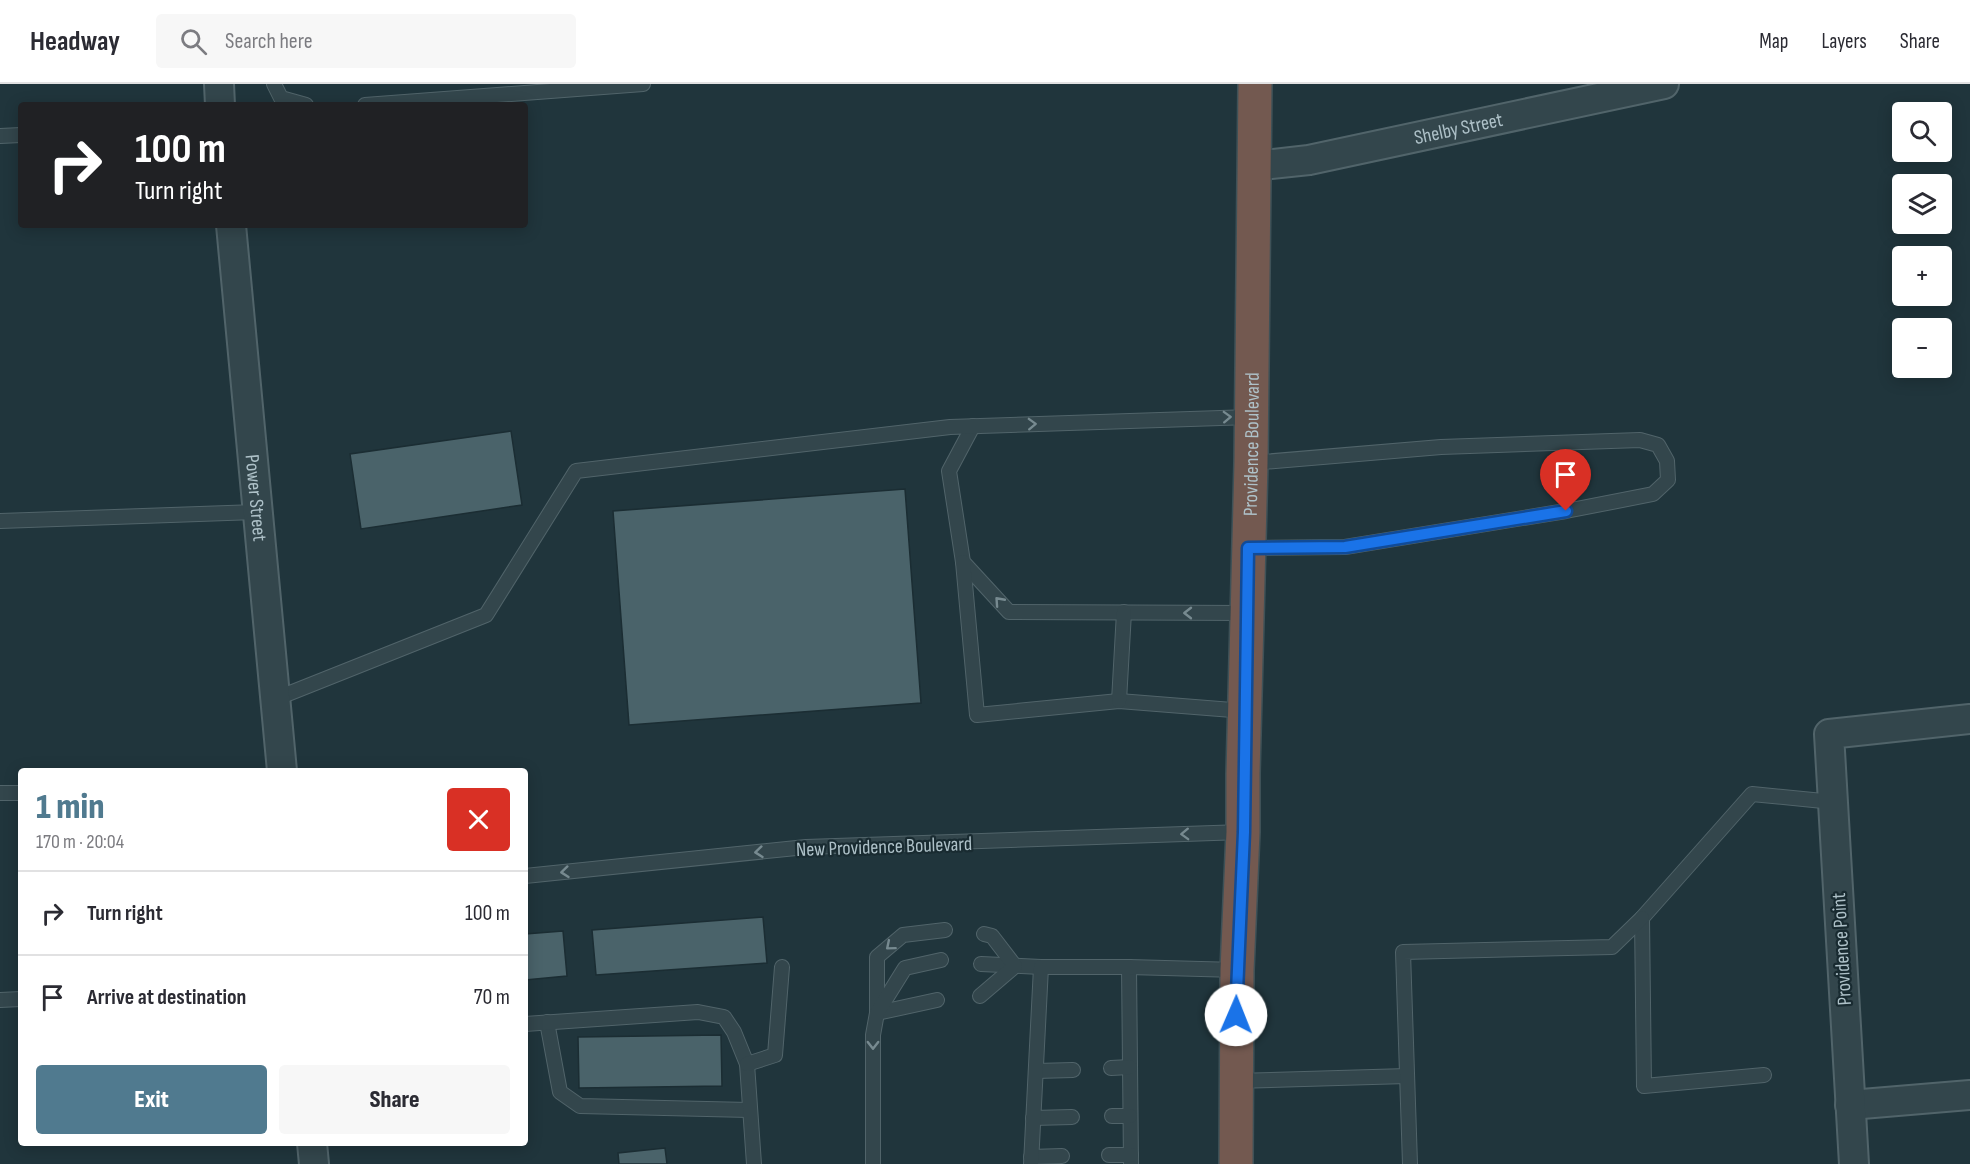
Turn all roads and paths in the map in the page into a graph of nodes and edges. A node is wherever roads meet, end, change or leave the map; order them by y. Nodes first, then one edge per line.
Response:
1 (219, 84) edge
2 (274, 84) edge
3 (644, 84) edge
4 (1255, 84) edge
5 (1664, 84) edge
6 (220, 102) edge
7 (295, 102) edge
8 (405, 102) edge
9 (18, 135) edge
10 (0, 136) edge
11 (1254, 166) junction
12 (231, 228) edge
13 (1251, 417) junction
14 (973, 426) junction
15 (1251, 463) junction
16 (258, 512) junction
17 (0, 521) edge
18 (1248, 548) junction
19 (963, 562) junction
20 (1124, 612) junction
21 (1247, 613) junction
22 (275, 699) junction
23 (1119, 700) junction
24 (1245, 711) junction
25 (1970, 719) edge
26 (282, 768) edge
27 (0, 793) edge
28 (18, 793) edge
29 (1833, 802) junction
30 (1244, 832) junction
31 (528, 876) edge
32 (1642, 918) junction
33 (945, 930) dead end
34 (984, 934) dead end
35 (941, 960) dead end
36 (981, 964) dead end
37 (1015, 966) junction
38 (782, 967) dead end
39 (1041, 967) junction
40 (1129, 967) junction
41 (1237, 970) junction
42 (980, 996) dead end
43 (18, 999) edge
44 (0, 1000) edge
45 (937, 1000) dead end
46 (876, 1013) junction
47 (547, 1023) junction
48 (528, 1024) edge
49 (747, 1064) junction
50 (1130, 1067) junction
51 (1111, 1068) dead end
52 (1073, 1070) dead end
53 (1036, 1071) junction
54 (1764, 1075) dead end
55 (1407, 1076) junction
56 (1235, 1081) junction
57 (1970, 1095) edge
58 (1850, 1105) junction
59 (749, 1110) junction
60 (1112, 1116) dead end
61 (1130, 1116) junction
62 (1072, 1117) dead end
63 (1033, 1118) junction
64 (312, 1146) edge
65 (1108, 1155) dead end
66 (1062, 1156) dead end
67 (1131, 1159) edge
68 (1031, 1160) edge
69 (314, 1164) edge
70 (754, 1164) edge
71 (873, 1164) edge
72 (1236, 1164) edge
73 (1410, 1164) edge
74 (1854, 1164) edge

1 - 6 street
2 - 7 lane
3 - 8 lane
4 - 11 highway, Providence Boulevard
5 - 11 street, Shelby Street
9 - 10 lane
11 - 13 highway, Providence Boulevard
12 - 16 street, Power Street
14 -> 13 lane
13 - 15 highway, Providence Boulevard
14 - 19 lane
14 - 22 lane
15 - 18 highway, Providence Boulevard
15 - 18 lane
16 - 17 lane
16 - 22 street, Power Street
18 - 21 highway, Providence Boulevard
20 -> 19 lane
19 - 23 lane
21 -> 20 lane
20 - 23 lane
21 - 24 highway, Providence Boulevard
22 - 26 street, Power Street
23 - 24 lane
24 - 30 highway, Providence Boulevard
25 - 29 street, Providence Point
27 - 28 lane
29 - 32 lane
29 - 58 street, Providence Point
30 -> 31 lane, New Providence Boulevard
30 - 41 highway, Providence Boulevard
32 - 54 lane
32 - 55 lane
33 -> 46 lane
34 - 37 lane
35 - 46 lane
36 - 37 lane
37 - 39 lane
37 - 42 lane
38 - 49 lane
39 - 40 lane
39 - 53 lane
40 - 41 lane
40 - 50 lane
41 - 56 highway, Providence Boulevard
43 - 44 lane
45 - 46 lane
46 -> 71 lane
47 - 48 lane
47 - 49 lane
47 - 59 lane
49 - 59 lane
50 - 51 lane
50 - 61 lane
52 - 53 lane
53 - 63 lane
55 - 56 lane
55 - 73 lane
56 - 72 highway, Providence Boulevard
57 - 58 street
58 - 74 street, Providence Point
59 - 70 lane
60 - 61 lane
61 - 67 lane
62 - 63 lane
63 - 68 lane
64 - 69 street
65 - 67 lane
66 - 68 lane

